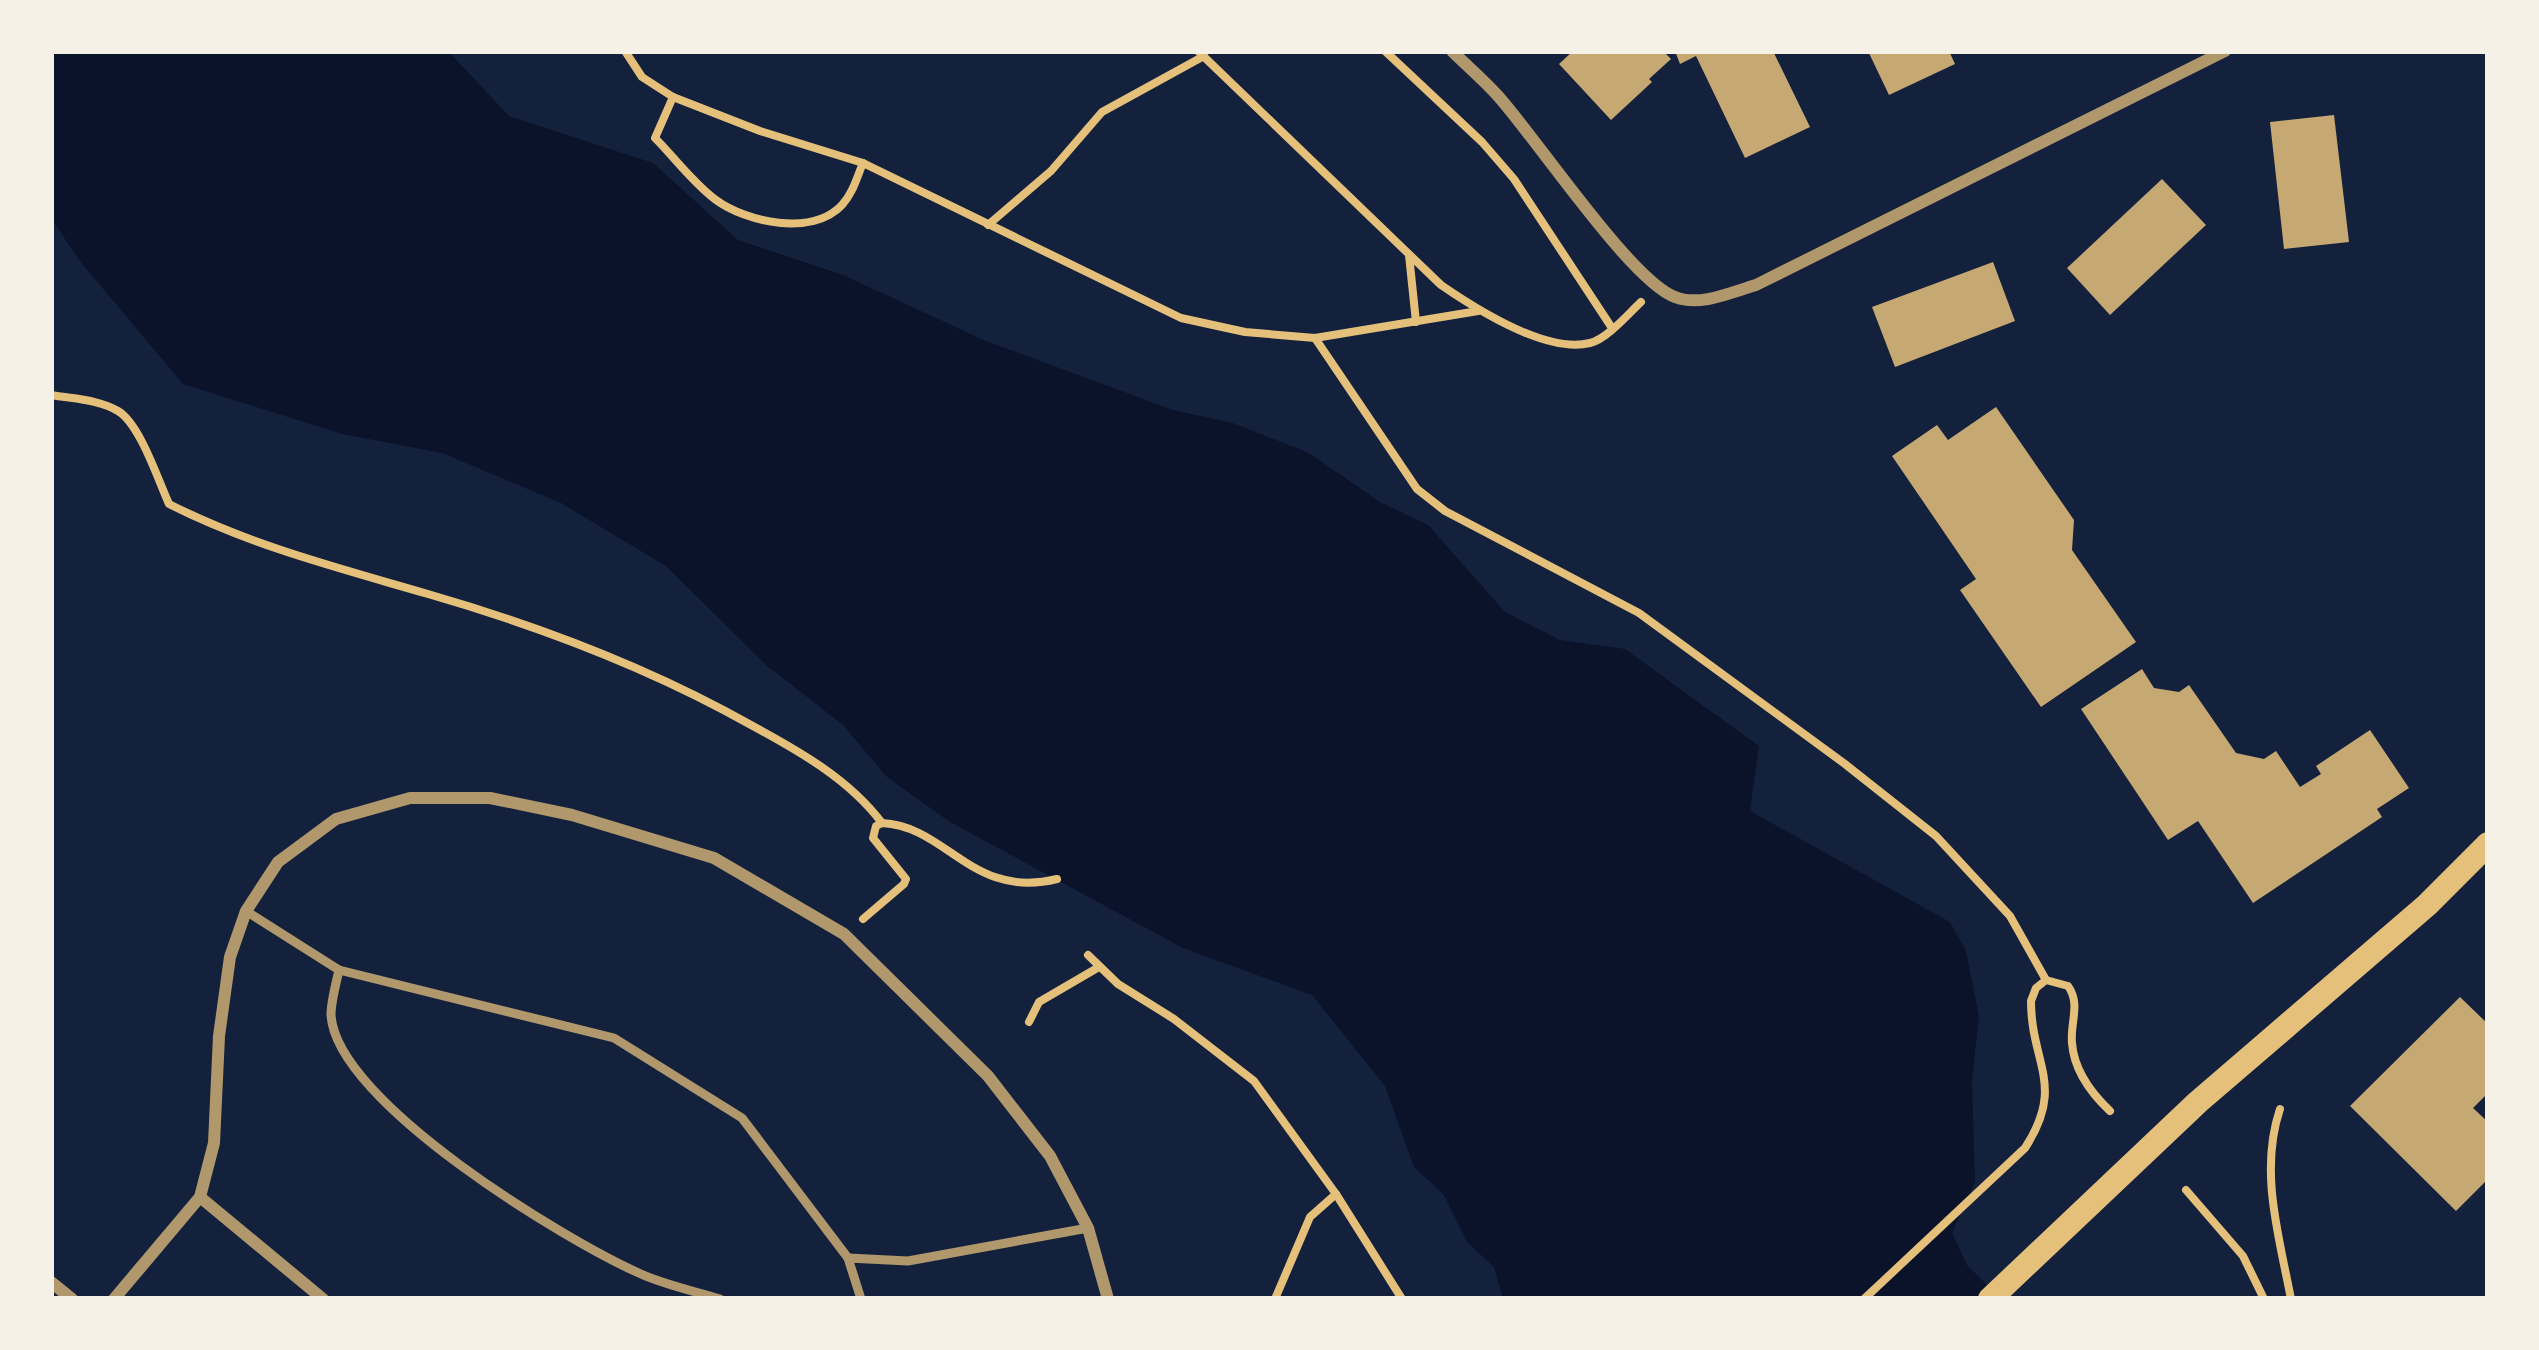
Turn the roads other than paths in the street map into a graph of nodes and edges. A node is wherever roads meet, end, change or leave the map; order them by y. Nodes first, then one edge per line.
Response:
1 (1452, 51) edge
2 (2225, 51) edge
3 (2488, 844) edge
4 (246, 910) junction
5 (339, 970) junction
6 (200, 1197) junction
7 (1088, 1228) junction
8 (848, 1258) junction
9 (51, 1282) edge
10 (72, 1299) edge
11 (114, 1299) edge
12 (322, 1299) edge
13 (719, 1299) edge
14 (861, 1299) edge
15 (1108, 1299) edge
16 (1990, 1299) edge

1 - 2 street
3 - 16 main road
4 - 5 lane
4 - 6 street
4 - 7 street
5 - 8 lane
5 - 13 lane
6 - 11 street
6 - 12 street
7 - 8 lane
7 - 15 street
8 - 14 lane
9 - 10 street

